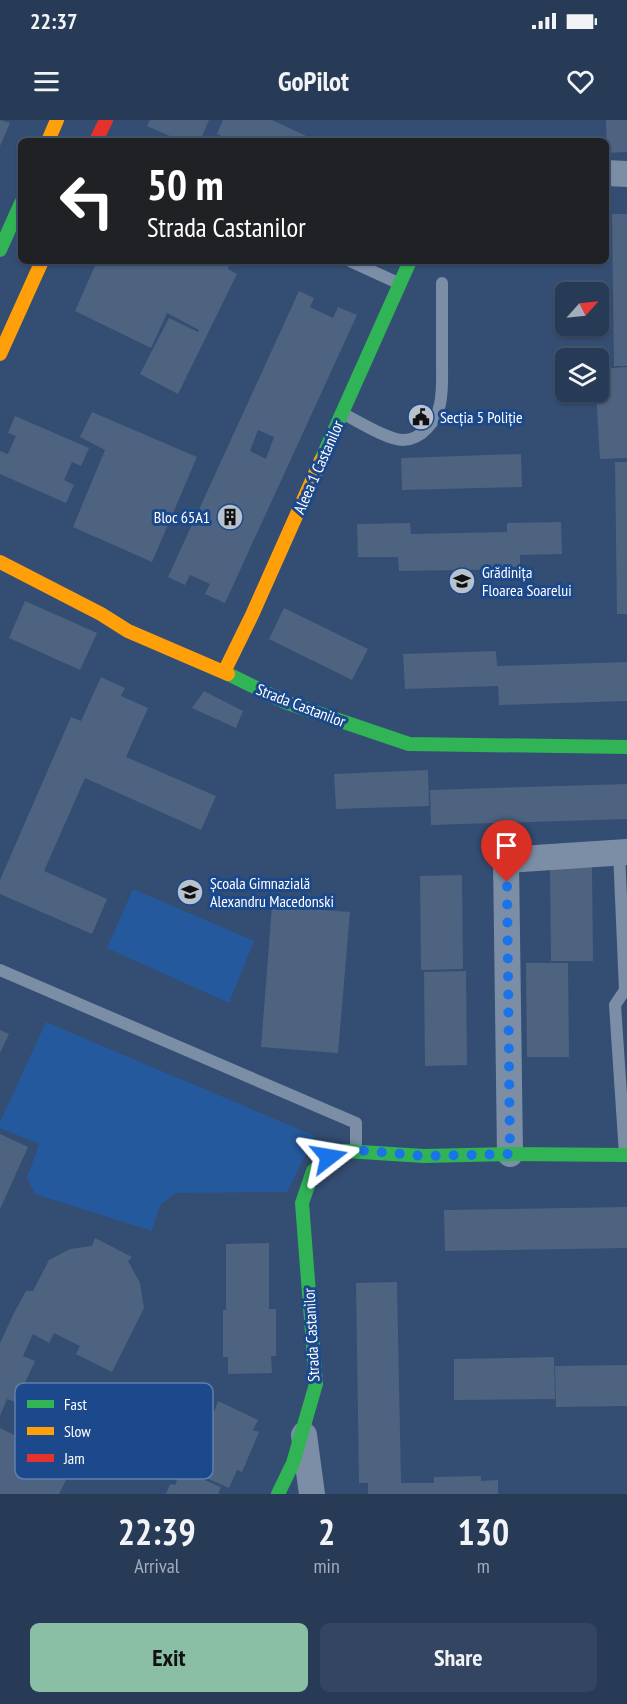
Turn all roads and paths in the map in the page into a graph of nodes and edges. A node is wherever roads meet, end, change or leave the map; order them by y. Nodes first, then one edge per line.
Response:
1 (57, 120) edge
2 (106, 120) edge
3 (49, 138) edge
4 (97, 138) edge
5 (609, 173) edge
6 (627, 174) edge
7 (11, 213) edge
8 (0, 250) edge
9 (41, 264) edge
10 (356, 264) edge
11 (409, 264) edge
12 (442, 283) dead end
13 (399, 284) junction
14 (0, 354) edge
15 (342, 413) junction
16 (0, 562) edge
17 (224, 672) junction
18 (627, 747) edge
19 (623, 852) edge
20 (0, 970) edge
21 (356, 1150) junction
22 (510, 1154) junction
23 (626, 1155) edge
24 (303, 1428) junction
25 (278, 1494) edge
26 (312, 1494) edge

1 - 3 street
2 - 4 street
5 - 6 street
7 - 8 street
9 - 14 street
10 - 13 lane
11 - 13 street, Aleea 1 Castanilor
12 - 15 lane
13 - 15 street, Aleea 1 Castanilor
15 - 17 street, Aleea 1 Castanilor
16 - 17 street, Strada Castanilor
17 - 18 street, Strada Castanilor
19 - 22 street
19 - 23 lane
20 - 21 lane
21 - 22 street
21 - 24 street, Strada Castanilor
22 - 23 street
24 - 25 street, Strada Castanilor
24 - 26 street

